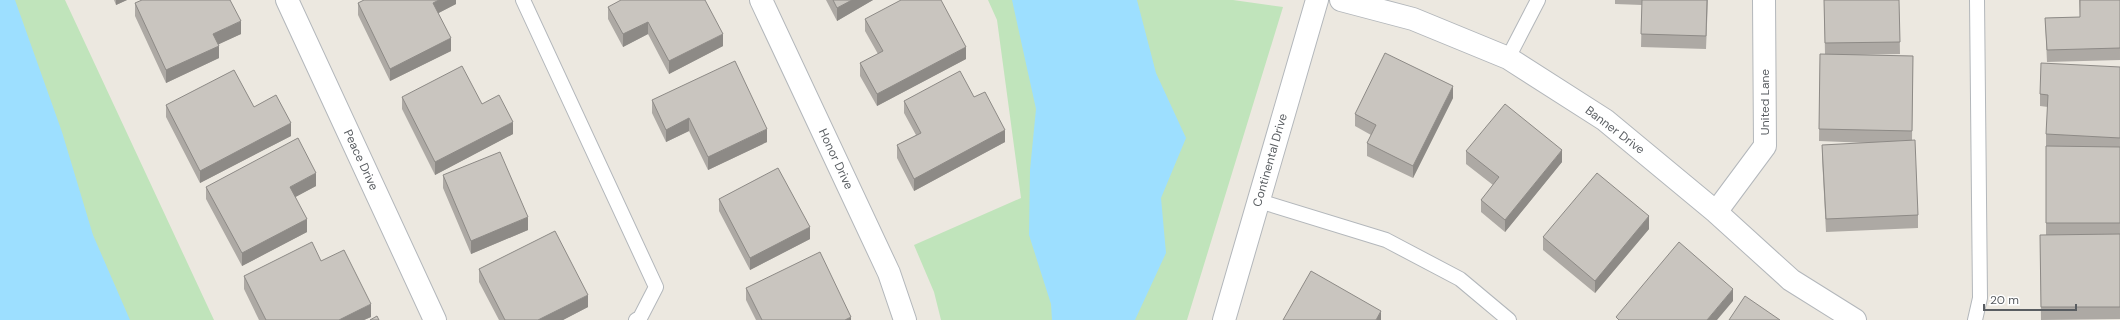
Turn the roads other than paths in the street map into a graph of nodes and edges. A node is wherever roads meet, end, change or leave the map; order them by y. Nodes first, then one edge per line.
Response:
1 (287, 0) edge
2 (523, 0) edge
3 (761, 0) edge
4 (1316, 0) edge
5 (1341, 0) edge
6 (1538, 0) edge
7 (1764, 0) edge
8 (1977, 0) edge
9 (1508, 58) junction
10 (1259, 201) junction
11 (1716, 212) junction
12 (435, 320) edge
13 (636, 320) edge
14 (905, 320) edge
15 (1224, 320) edge
16 (1509, 320) edge
17 (1856, 320) edge
18 (1975, 320) edge

1 - 12 street, Peace Drive
2 - 13 lane
3 - 14 street, Honor Drive
4 - 10 street, Continental Drive
5 - 9 street, Banner Drive
6 - 9 lane
7 - 11 street, United Lane
8 - 18 lane
9 - 11 street, Banner Drive
10 - 15 street, Continental Drive
10 - 16 lane
11 - 17 street, Banner Drive

